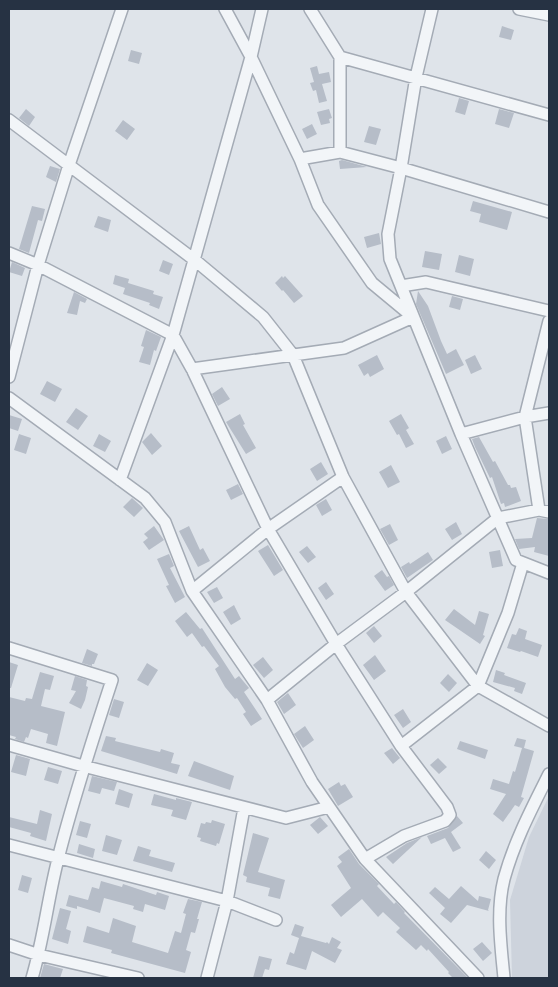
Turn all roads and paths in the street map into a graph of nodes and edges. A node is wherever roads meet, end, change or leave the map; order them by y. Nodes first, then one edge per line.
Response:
1 (122, 9) edge
2 (225, 9) edge
3 (262, 9) edge
4 (310, 9) edge
5 (432, 9) edge
6 (519, 9) edge
7 (549, 15) edge
8 (251, 57) junction
9 (340, 57) junction
10 (416, 78) junction
11 (549, 115) edge
12 (9, 120) edge
13 (340, 152) junction
14 (300, 159) junction
15 (69, 165) junction
16 (401, 168) junction
17 (549, 212) edge
18 (9, 254) edge
19 (196, 261) junction
20 (38, 265) junction
21 (401, 286) junction
22 (549, 311) edge
23 (413, 317) junction
24 (549, 321) edge
25 (174, 335) junction
26 (293, 355) junction
27 (192, 369) junction
28 (9, 377) edge
29 (9, 398) edge
30 (549, 413) edge
31 (524, 417) junction
32 (461, 434) junction
33 (343, 477) junction
34 (120, 480) junction
35 (544, 511) edge
36 (498, 518) junction
37 (268, 529) junction
38 (523, 563) junction
39 (549, 573) edge
40 (192, 591) junction
41 (406, 592) junction
42 (336, 644) junction
43 (9, 648) edge
44 (478, 686) junction
45 (267, 700) junction
46 (549, 726) edge
47 (9, 745) edge
48 (401, 746) junction
49 (83, 766) junction
50 (549, 774) edge
51 (329, 807) junction
52 (244, 808) junction
53 (9, 845) edge
54 (58, 857) junction
55 (365, 859) junction
56 (227, 901) junction
57 (276, 920) dead end
58 (9, 946) edge
59 (39, 955) junction
60 (32, 978) edge
61 (138, 978) edge
62 (207, 978) edge
63 (478, 978) edge
64 (504, 978) edge

1 - 15 street
2 - 8 street
3 - 8 street
4 - 9 street
5 - 10 street
6 - 7 street
8 - 14 street
8 - 19 street
9 - 10 street
9 - 13 street
10 - 11 street
10 - 16 street
12 - 15 street
13 - 14 street
13 - 16 street
14 - 23 street
15 - 19 street
15 - 20 street
16 - 17 street
16 - 21 street
18 - 20 street
19 - 25 street
19 - 26 street
20 - 25 street
20 - 28 street
21 - 22 street
21 - 23 street
23 - 26 street
23 - 32 street
24 - 31 street
25 - 27 street
25 - 34 street
26 - 27 street
26 - 33 street
27 - 37 street
29 - 34 street
30 - 31 street
31 - 32 street
31 - 35 street
32 - 36 street
33 - 37 street
33 - 41 street
34 - 40 street
35 - 36 street
36 - 38 street
36 - 41 street
37 - 40 street
37 - 42 street
38 - 39 street
38 - 44 street
40 - 45 street
41 - 42 street
41 - 44 street
42 - 45 street
42 - 48 street
43 - 49 street
44 - 46 street
44 - 48 street
45 - 51 street
47 - 49 street
48 - 55 street
49 - 52 street
49 - 54 street
50 - 64 street
51 - 52 street
51 - 55 street
52 - 56 street
53 - 54 street
54 - 56 street
54 - 59 street
55 - 63 street
56 - 57 street
56 - 62 street
58 - 59 street
59 - 60 street
59 - 61 street

